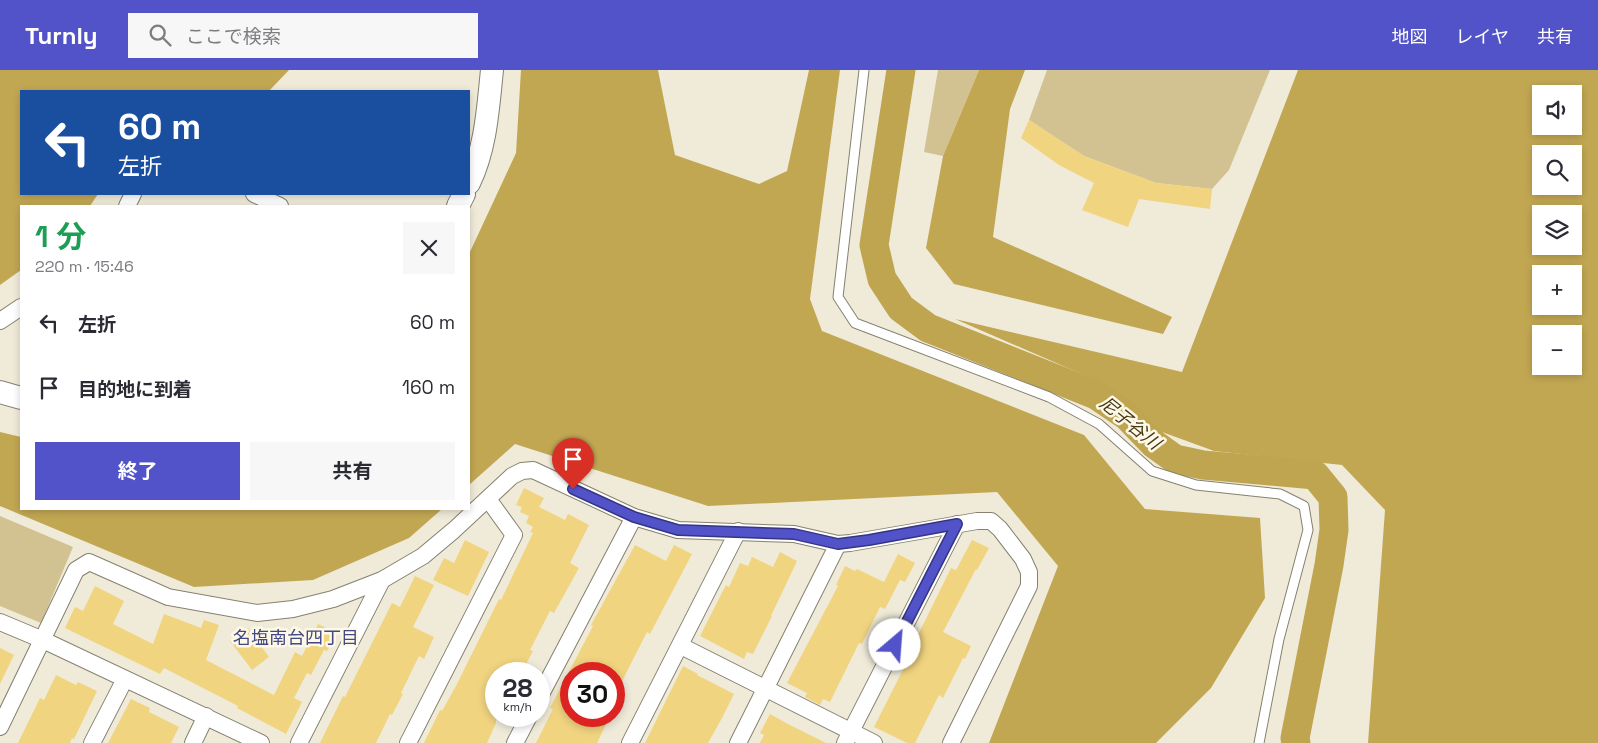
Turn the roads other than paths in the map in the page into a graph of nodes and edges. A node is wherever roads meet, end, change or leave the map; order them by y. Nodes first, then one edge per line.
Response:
1 (492, 70) edge
2 (864, 70) edge
3 (470, 180) edge
4 (256, 195) edge
5 (278, 205) edge
6 (20, 308) edge
7 (9, 320) edge
8 (0, 392) edge
9 (20, 398) edge
10 (488, 499) junction
11 (634, 517) junction
12 (957, 524) junction
13 (738, 532) junction
14 (838, 544) junction
15 (382, 580) junction
16 (0, 622) edge
17 (43, 640) junction
18 (681, 646) junction
19 (550, 677) edge
20 (126, 678) junction
21 (766, 688) junction
22 (206, 716) junction
23 (0, 727) edge
24 (523, 727) edge
25 (848, 737) edge
26 (92, 743) edge
27 (193, 743) edge
28 (261, 743) edge
29 (298, 743) edge
30 (408, 743) edge
31 (515, 743) edge
32 (630, 743) edge
33 (738, 743) edge
34 (874, 743) edge
35 (951, 743) edge
36 (1259, 743) edge

1 - 3 street
2 - 36 lane
4 - 5 street
6 - 7 street
8 - 9 street
10 - 11 street
10 - 15 street
10 - 30 street
11 - 13 street
11 - 19 street
12 - 14 street
12 - 25 street
12 - 35 street
13 - 14 street
13 - 18 street
14 - 21 street
15 - 17 street
15 - 29 street
16 - 17 street
17 - 20 street
17 - 23 street
18 - 21 street
18 - 32 street
20 - 22 street
20 - 26 street
21 - 25 street
21 - 33 street
22 - 27 street
22 - 28 street
24 - 31 street
25 - 34 street

